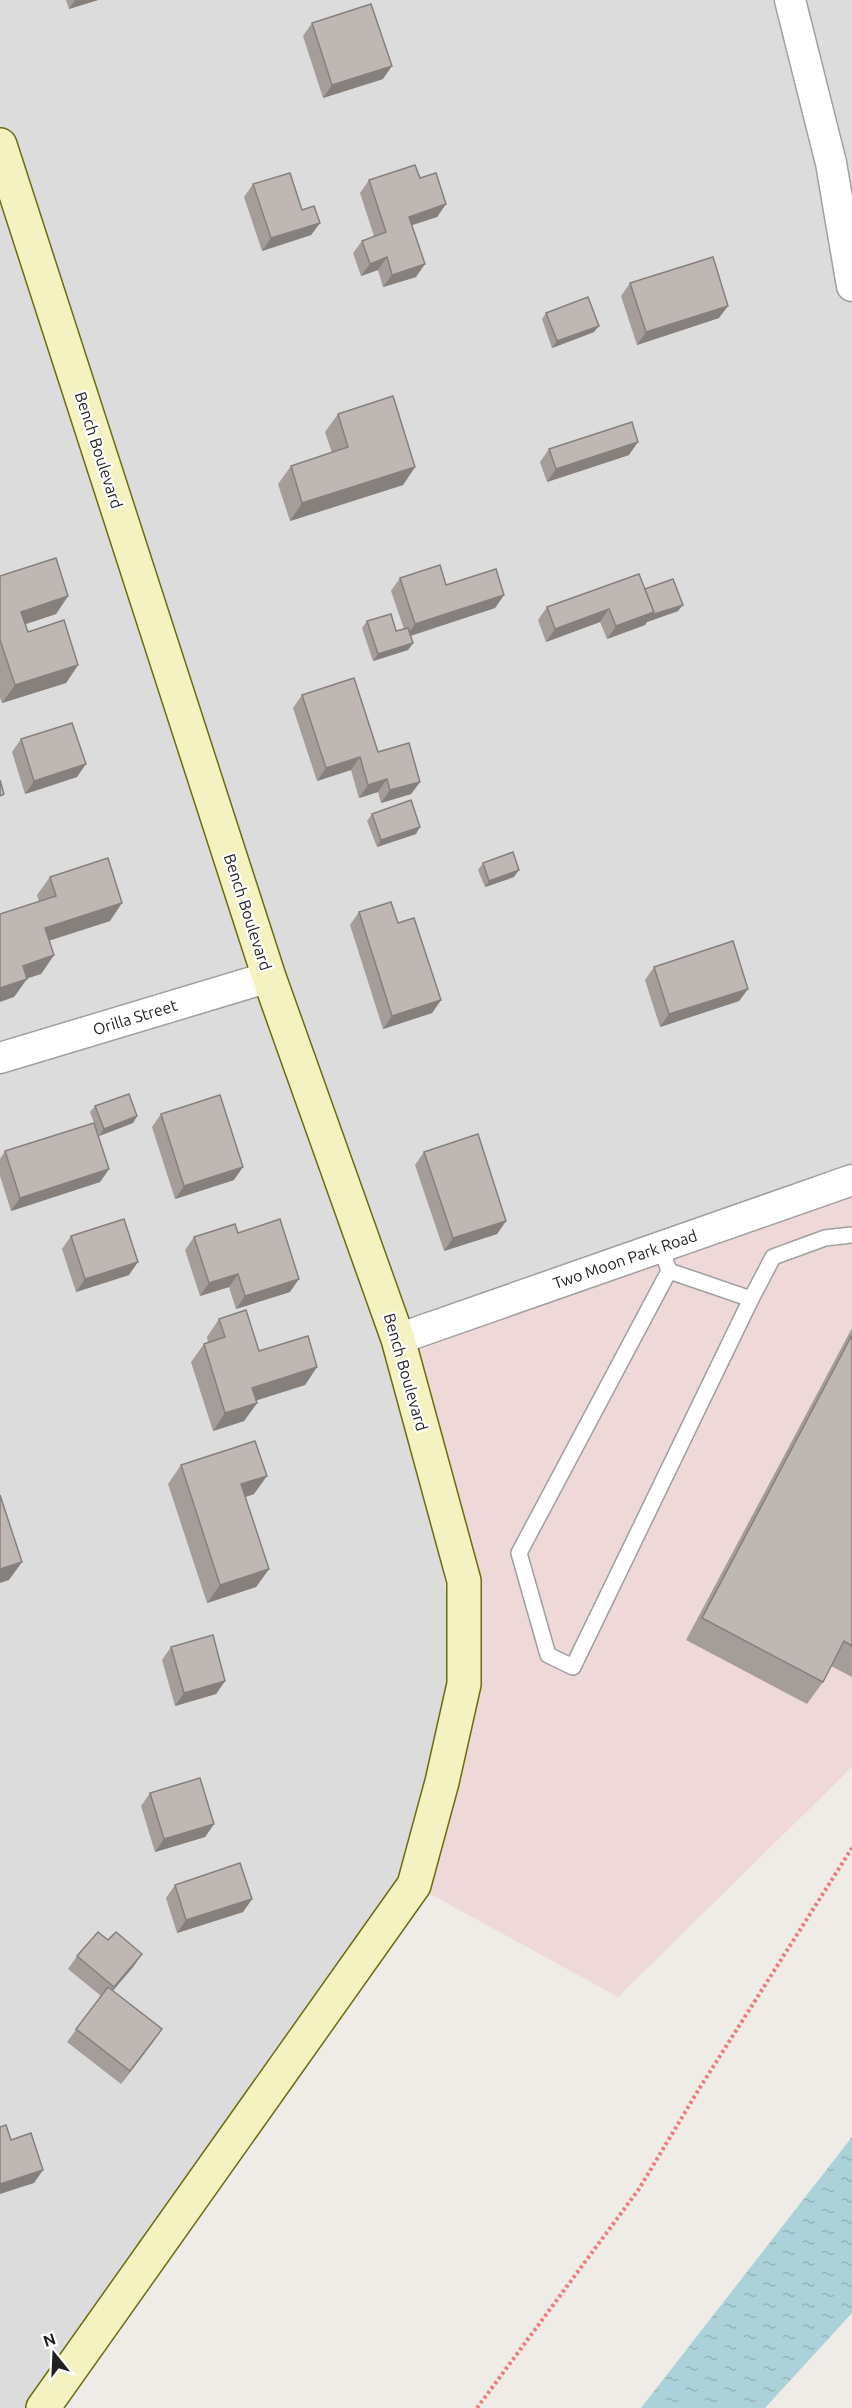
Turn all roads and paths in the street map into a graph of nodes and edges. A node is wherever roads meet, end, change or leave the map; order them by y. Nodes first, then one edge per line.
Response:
1 (790, 0) edge
2 (0, 146) edge
3 (852, 286) edge
4 (269, 977) junction
5 (0, 1058) edge
6 (852, 1180) edge
7 (852, 1235) edge
8 (665, 1259) junction
9 (751, 1299) junction
10 (398, 1339) junction
11 (852, 1848) edge
12 (43, 2408) edge
13 (477, 2408) edge

1 - 3 street
2 - 4 main road, Bench Boulevard
4 - 5 street, Orilla Street
4 - 10 main road, Bench Boulevard
6 - 8 street, Two Moon Park Road
7 - 9 lane
8 - 9 lane
8 - 9 lane
8 - 10 street, Two Moon Park Road
10 - 12 main road, Bench Boulevard
11 - 13 path

